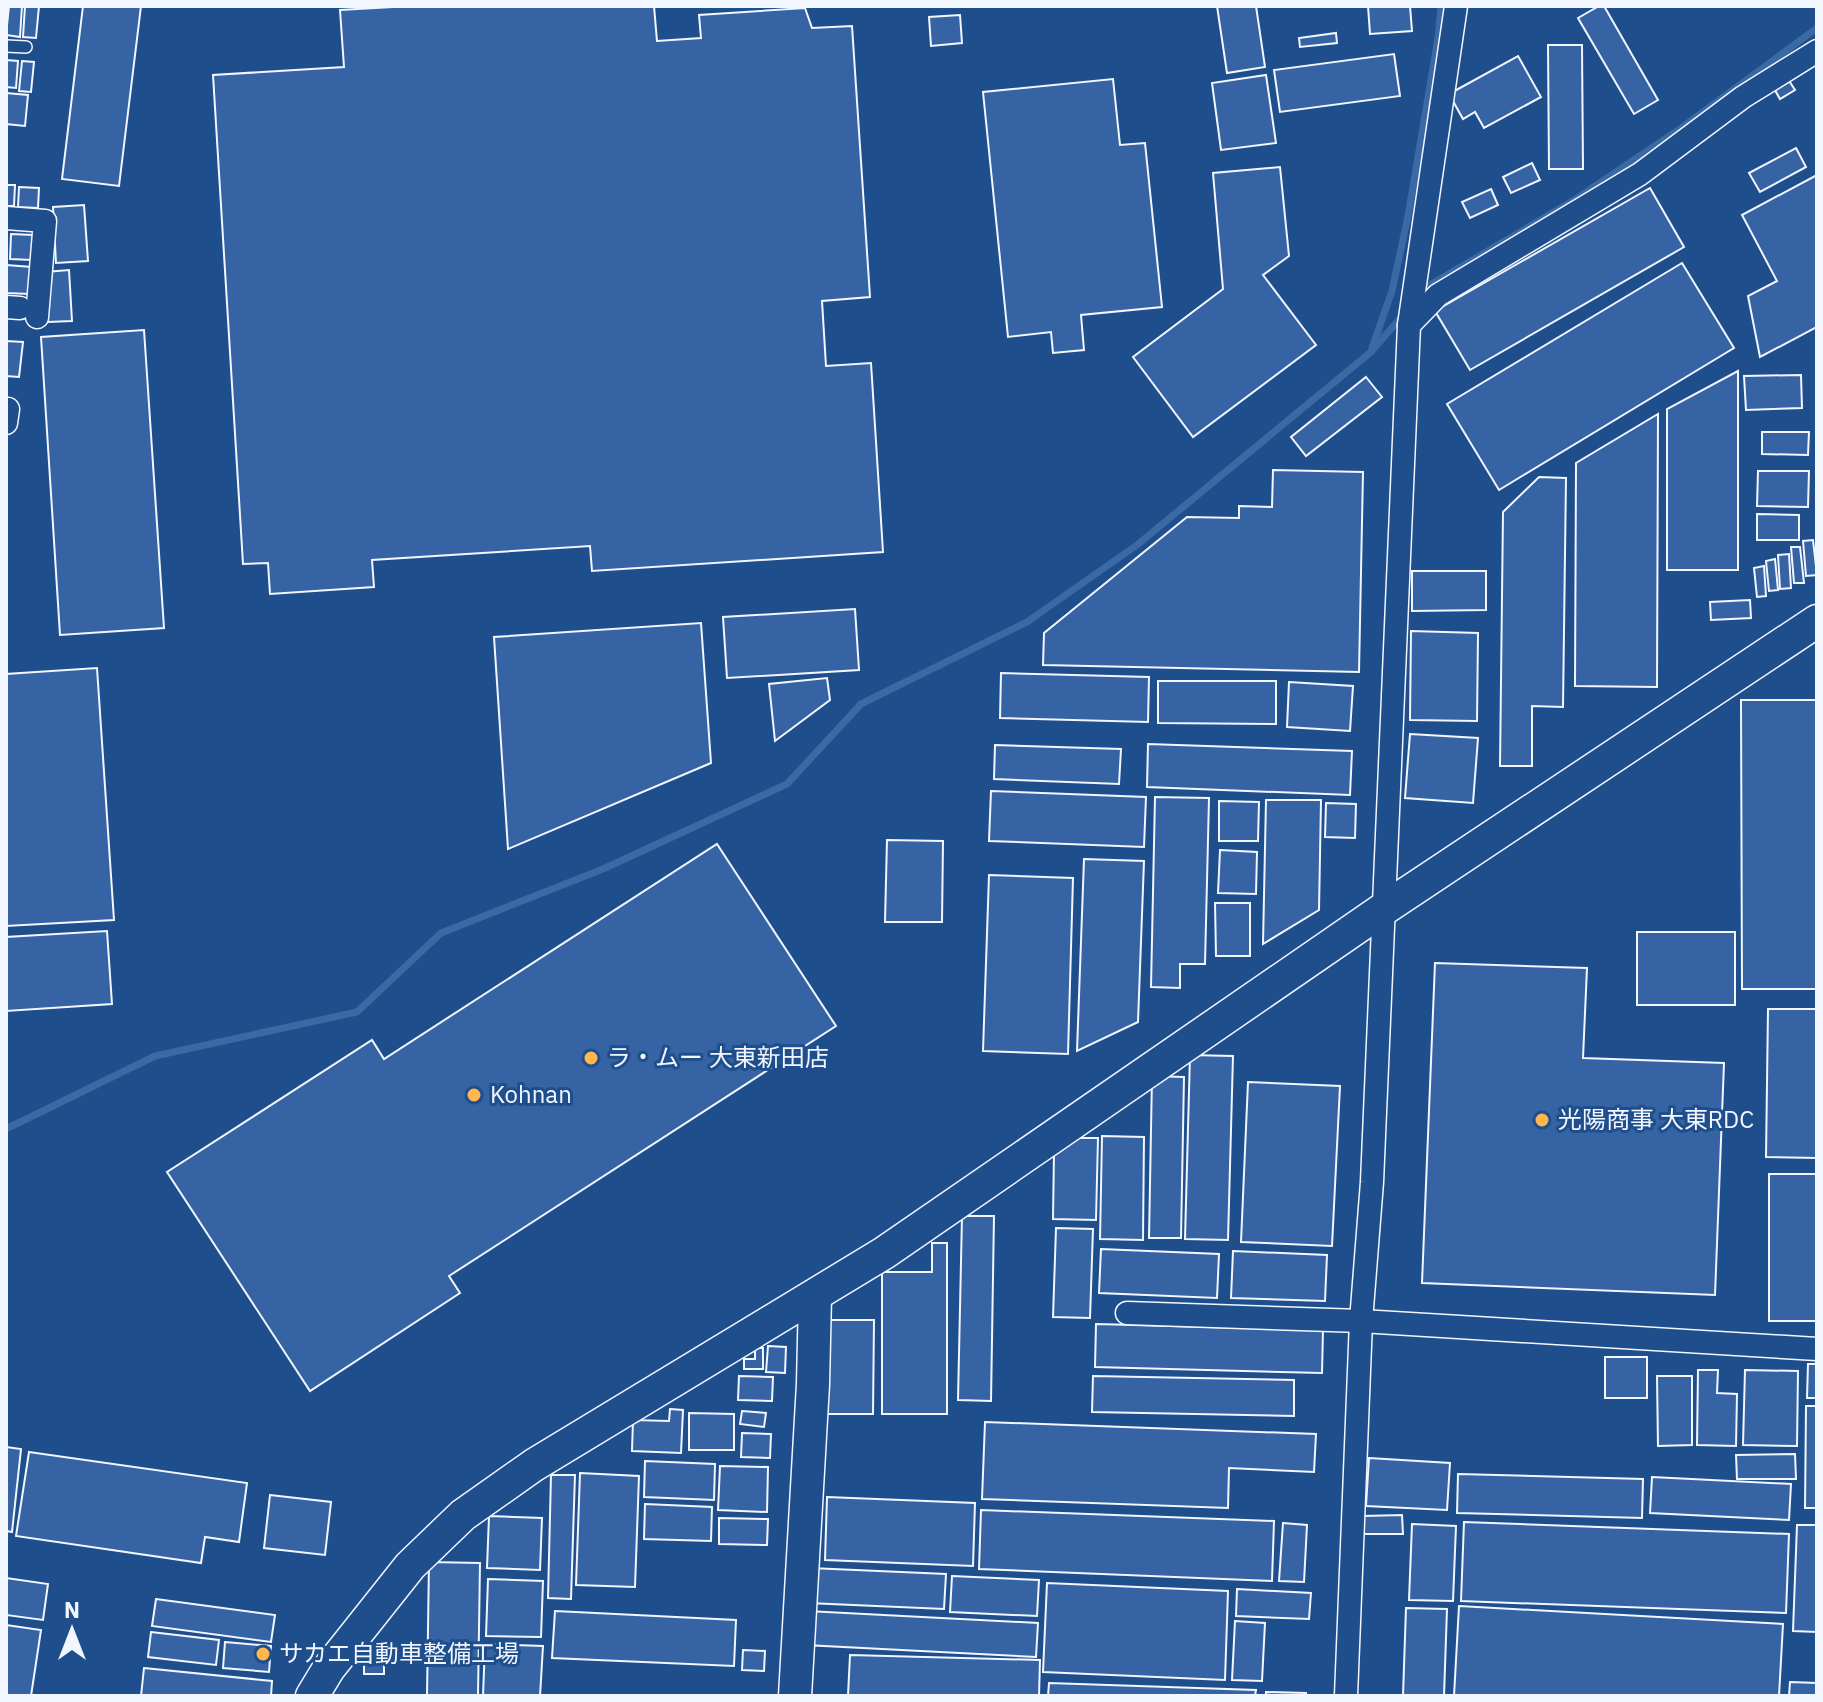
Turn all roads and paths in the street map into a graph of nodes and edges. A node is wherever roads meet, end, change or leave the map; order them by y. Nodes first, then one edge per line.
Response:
1 (1456, 6) edge
2 (6, 46) edge
3 (26, 47) dead end
4 (1817, 51) edge
5 (6, 218) edge
6 (21, 311) edge
7 (1409, 325) junction
8 (1817, 621) edge
9 (1382, 910) junction
10 (815, 1296) junction
11 (1127, 1313) dead end
12 (1361, 1321) junction
13 (1817, 1349) edge
14 (312, 1696) edge
15 (795, 1696) edge
16 (1346, 1696) edge

1 - 7 street
2 - 3 lane
4 - 7 street
5 - 6 street
7 - 9 street
8 - 9 street
9 - 10 street
9 - 12 street
10 - 14 street
10 - 15 street
11 - 12 street
12 - 13 street
12 - 16 street

